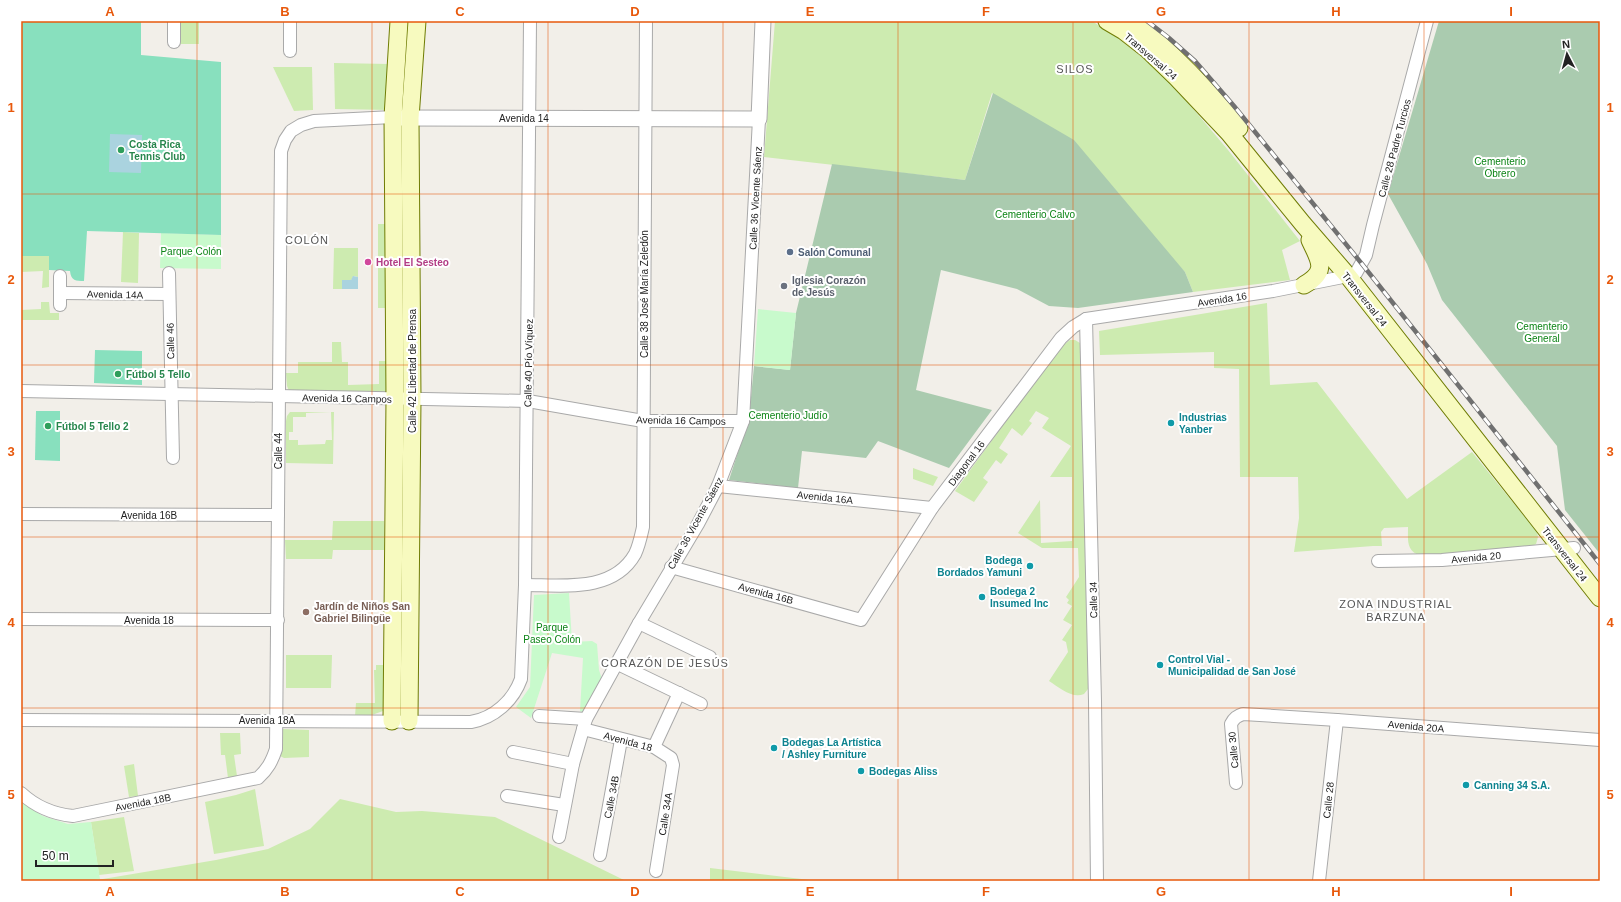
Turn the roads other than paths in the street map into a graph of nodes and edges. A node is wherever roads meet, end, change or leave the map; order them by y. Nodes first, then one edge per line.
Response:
1 (174, 21) edge
2 (290, 21) edge
3 (399, 21) edge
4 (417, 21) edge
5 (530, 21) edge
6 (646, 21) edge
7 (763, 21) edge
8 (1107, 21) edge
9 (1132, 21) edge
10 (1427, 21) edge
11 (174, 42) dead end
12 (290, 50) dead end
13 (401, 118) junction
14 (530, 118) junction
15 (645, 118) junction
16 (759, 119) junction
17 (1233, 130) junction
18 (291, 131) joint
19 (1303, 224) junction
20 (169, 273) dead end
21 (1352, 274) junction
22 (60, 276) dead end
23 (1304, 285) junction
24 (61, 293) junction
25 (170, 294) junction
26 (60, 305) dead end
27 (1086, 319) junction
28 (21, 391) edge
29 (171, 394) junction
30 (279, 396) junction
31 (395, 399) junction
32 (412, 399) junction
33 (528, 401) junction
34 (643, 421) junction
35 (743, 421) junction
36 (173, 458) dead end
37 (718, 486) junction
38 (932, 508) junction
39 (21, 514) edge
40 (278, 515) junction
41 (1568, 548) junction
42 (1378, 561) dead end
43 (672, 567) junction
44 (1600, 580) edge
45 (525, 585) junction
46 (1600, 598) edge
47 (21, 619) edge
48 (278, 620) junction
49 (860, 620) joint
50 (639, 623) junction
51 (710, 657) dead end
52 (618, 664) junction
53 (679, 693) junction
54 (508, 702) joint
55 (701, 704) dead end
56 (538, 716) dead end
57 (1234, 719) joint
58 (21, 720) edge
59 (276, 720) junction
60 (1337, 720) junction
61 (392, 721) junction
62 (409, 721) junction
63 (585, 724) junction
64 (621, 740) junction
65 (1600, 740) edge
66 (654, 747) junction
67 (513, 752) dead end
68 (670, 758) joint
69 (573, 764) junction
70 (267, 770) joint
71 (1236, 783) dead end
72 (21, 793) edge
73 (507, 796) dead end
74 (564, 805) junction
75 (559, 837) dead end
76 (600, 855) dead end
77 (656, 871) dead end
78 (1097, 881) edge
79 (1318, 881) edge

1 - 11 street
2 - 12 street
3 - 13 main road, Calle 42 Libertad de Prensa
4 - 13 main road, Calle 42 Libertad de Prensa
5 - 14 street, Calle 40 Pío Víquez
6 - 15 street, Calle 38 José María Zeledón
7 - 16 street, Calle 36 Vicente Sáenz
8 - 17 main road, Transversal 24
9 - 17 main road, Transversal 24
10 - 21 street, Calle 28 Padre Turcios
13 - 14 street, Avenida 14
13 - 18 street, Avenida 14
13 - 31 main road, Calle 42 Libertad de Prensa
13 - 32 main road, Calle 42 Libertad de Prensa
14 - 15 street, Avenida 14
14 - 33 street, Calle 40 Pío Víquez
15 - 16 street, Avenida 14
15 - 34 street, Calle 38 José María Zeledón
16 - 35 street, Calle 36 Vicente Sáenz
17 - 19 main road, Transversal 24
17 - 21 main road, Transversal 24
18 - 30 street, Calle 44
19 - 21 main road, Transversal 24
19 - 23 main road
20 - 25 street, Calle 46
21 - 23 street, Avenida 16
21 - 41 main road, Transversal 24
22 - 24 street
23 - 27 street, Avenida 16
24 - 25 street, Avenida 14A
24 - 26 street
25 - 29 street, Calle 46
27 - 38 street, Diagonal 16
27 - 78 street, Calle 34
28 - 29 street, Avenida 16 Campos
29 - 30 street, Avenida 16 Campos
29 - 36 street, Calle 46
30 - 31 street, Avenida 16 Campos
30 - 40 street, Calle 44
31 - 32 street, Avenida 16 Campos
31 - 61 main road, Calle 42 Libertad de Prensa
32 - 33 street, Avenida 16 Campos
32 - 62 main road, Calle 42 Libertad de Prensa
33 - 34 street, Avenida 16 Campos
33 - 45 street, Calle 40 Pío Víquez
34 - 35 street, Avenida 16 Campos
34 - 45 street, Calle 38 José María Zeledón
35 - 37 street, Calle 36 Vicente Sáenz
37 - 38 street, Avenida 16A
37 - 43 street, Calle 36 Vicente Sáenz
38 - 49 street, Diagonal 16
39 - 40 street, Avenida 16B
40 - 48 street, Calle 44
41 - 42 street, Avenida 20
41 - 44 main road, Transversal 24
41 - 46 main road, Transversal 24
43 - 49 street, Avenida 16B
43 - 50 street, Calle 36 Vicente Sáenz
45 - 54 street, Calle 40 Pío Víquez
47 - 48 street, Avenida 18
48 - 59 street, Calle 44
50 - 51 street
50 - 52 street, Calle 36 Vicente Sáenz
52 - 53 street
52 - 63 street, Calle 36 Vicente Sáenz
53 - 55 street
53 - 66 street
54 - 62 street, Avenida 18A
56 - 63 street, Avenida 18
57 - 60 street, Avenida 20A
57 - 71 street, Calle 30
58 - 59 street, Avenida 18A
59 - 61 street, Avenida 18A
59 - 70 street, Calle 44
60 - 65 street, Avenida 20A
60 - 79 street, Calle 28
61 - 62 street, Avenida 18A
63 - 64 street, Avenida 18
63 - 69 street, Calle 36 Vicente Sáenz
64 - 66 street, Avenida 18
64 - 76 street, Calle 34B
66 - 68 street, Avenida 18
67 - 69 street
68 - 77 street, Calle 34A
69 - 74 street, Calle 36 Vicente Sáenz
70 - 72 street, Avenida 18B
73 - 74 street
74 - 75 street, Calle 36 Vicente Sáenz

